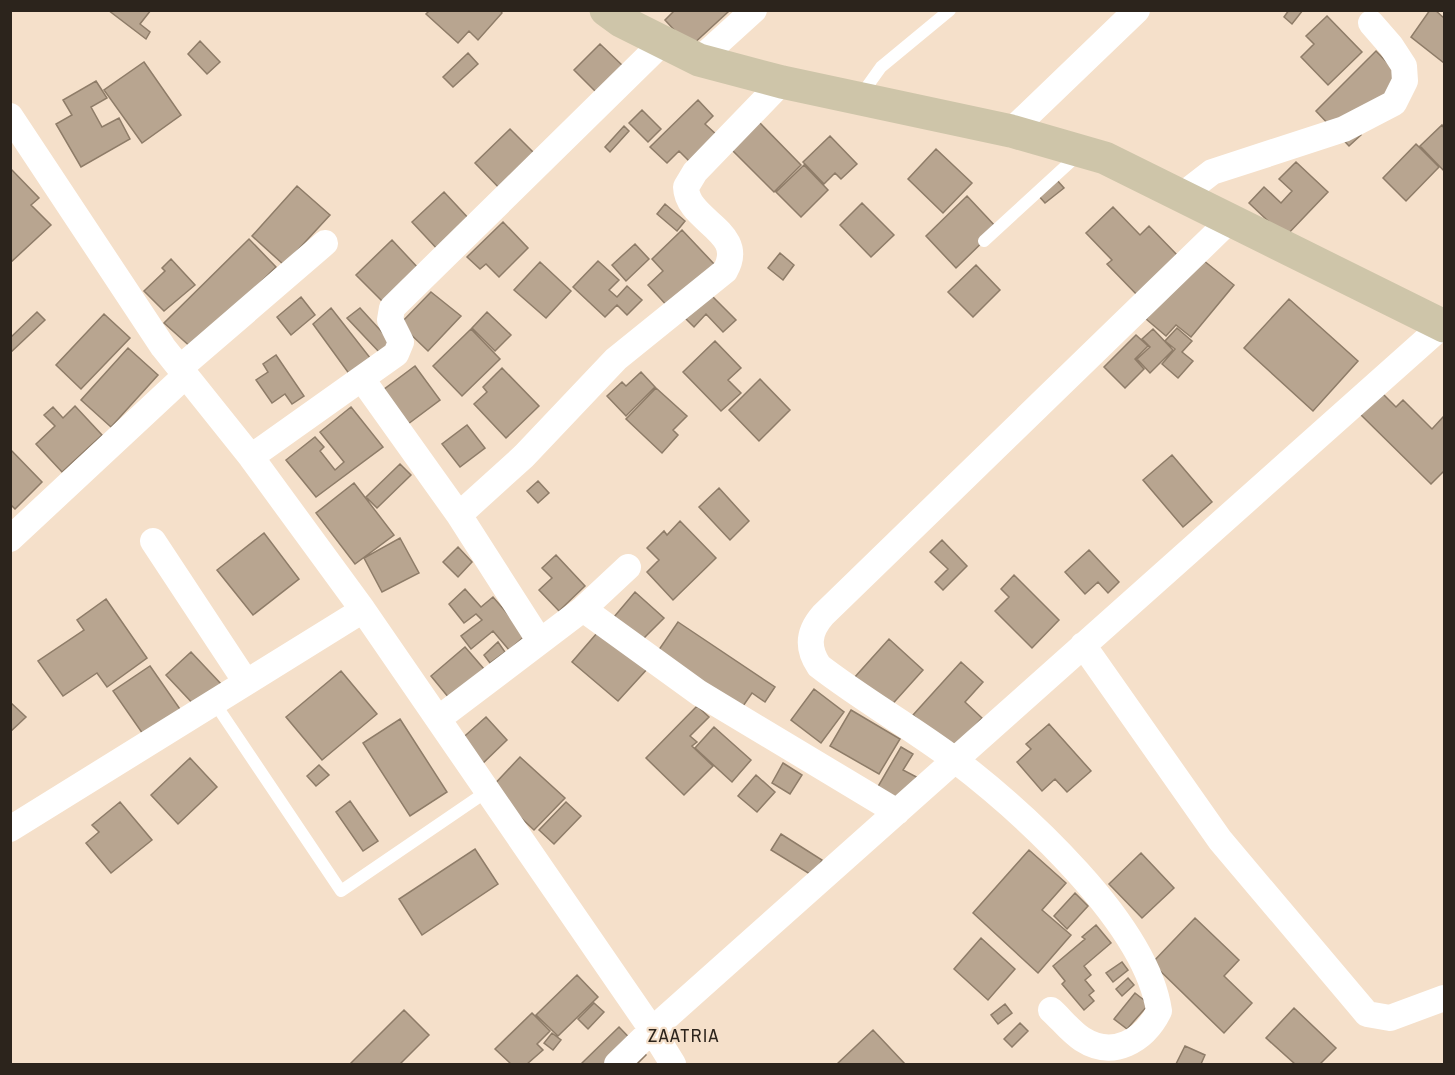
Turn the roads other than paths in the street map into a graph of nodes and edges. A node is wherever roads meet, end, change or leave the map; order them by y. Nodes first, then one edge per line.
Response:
1 (606, 10) edge
2 (754, 10) edge
3 (950, 10) edge
4 (1137, 10) edge
5 (1371, 23) dead end
6 (663, 42) junction
7 (699, 60) junction
8 (782, 82) junction
9 (859, 99) junction
10 (10, 116) edge
11 (1011, 131) junction
12 (1082, 151) junction
13 (1181, 196) junction
14 (1230, 220) junction
15 (984, 241) dead end
16 (325, 243) dead end
17 (1444, 326) edge
18 (183, 371) junction
19 (362, 379) junction
20 (252, 457) junction
21 (459, 515) junction
22 (10, 539) edge
23 (153, 541) dead end
24 (628, 567) dead end
25 (584, 609) junction
26 (363, 610) junction
27 (539, 640) junction
28 (1083, 645) junction
29 (246, 682) junction
30 (214, 702) junction
31 (438, 719) junction
32 (955, 760) junction
33 (489, 790) junction
34 (897, 812) junction
35 (10, 829) edge
36 (1444, 999) edge
37 (1051, 1010) dead end
38 (652, 1030) junction
39 (617, 1065) edge
40 (673, 1065) edge

1 - 6 main road
2 - 7 street
3 - 9 lane
4 - 11 street
5 - 13 street
6 - 7 main road
6 - 19 street
7 - 8 main road
8 - 9 main road
8 - 21 street
9 - 11 main road
10 - 18 street
11 - 12 main road
12 - 13 main road
12 - 15 lane
13 - 14 main road
14 - 17 main road
14 - 32 street
16 - 18 street
17 - 28 street
18 - 20 street
18 - 22 street
19 - 20 street
19 - 21 street
20 - 26 street
21 - 27 street
23 - 29 street
24 - 25 street
25 - 27 street
25 - 34 street
26 - 29 street
26 - 31 street
27 - 31 street
28 - 32 street
28 - 36 street
29 - 30 street
30 - 33 lane
30 - 35 street
31 - 33 street
32 - 34 street
32 - 37 street
33 - 38 street
34 - 38 street
38 - 39 street
38 - 40 street

